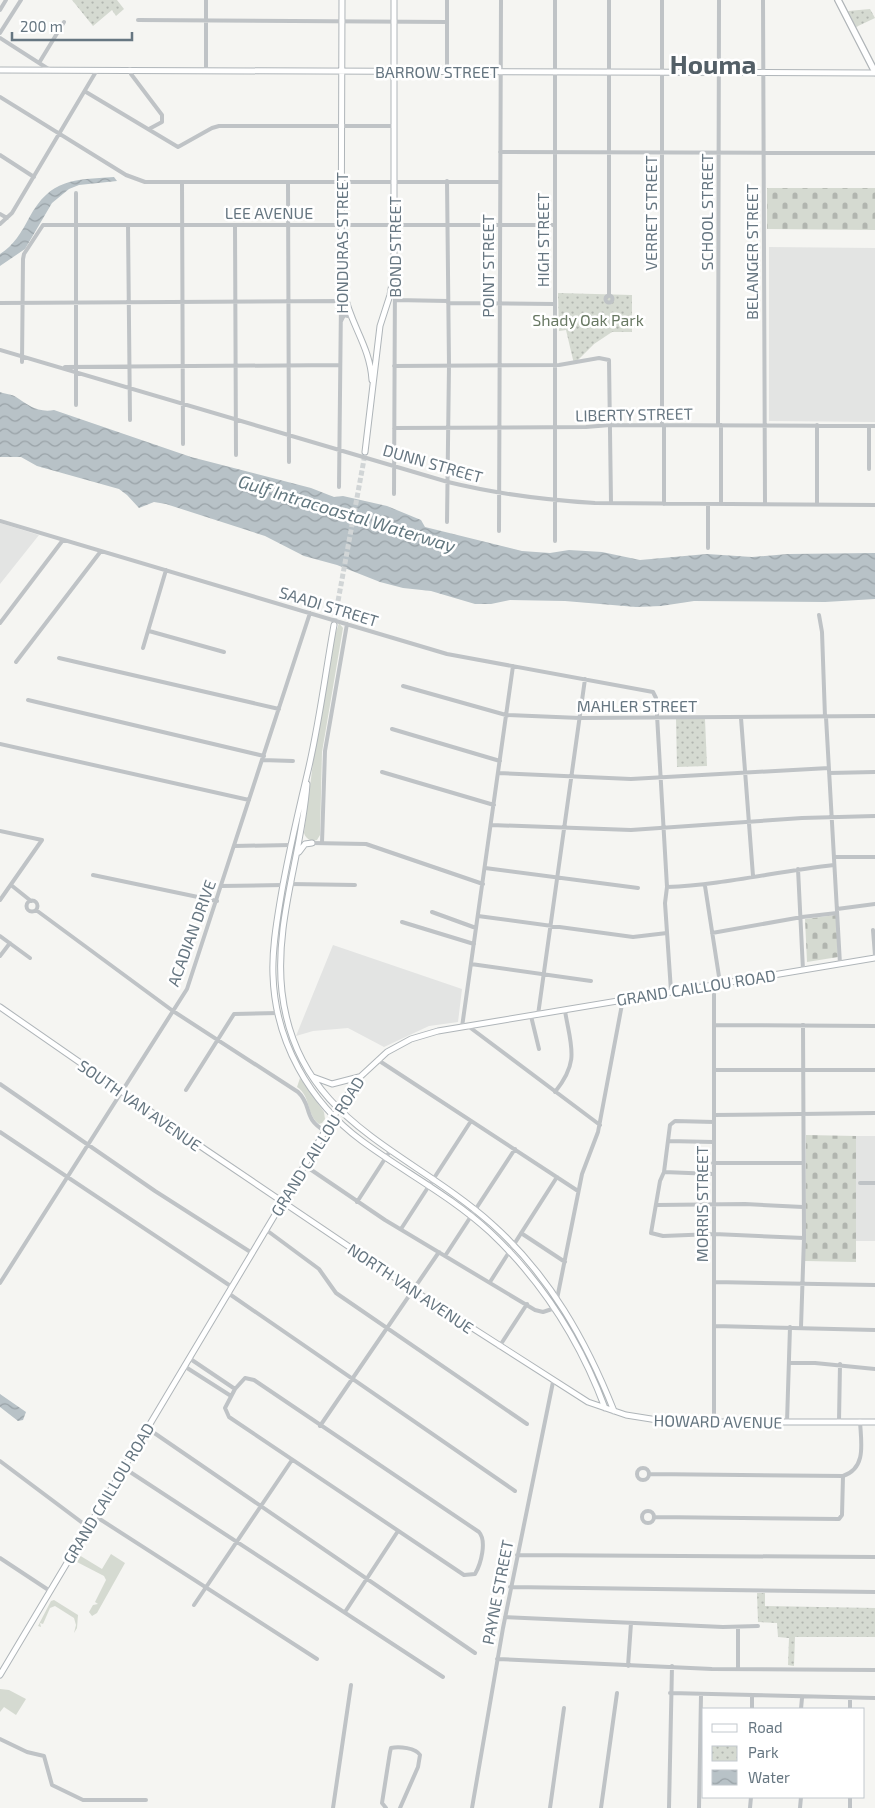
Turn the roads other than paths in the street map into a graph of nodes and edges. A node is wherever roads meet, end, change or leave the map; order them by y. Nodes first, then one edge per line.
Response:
1 (6, 0) edge
2 (21, 0) edge
3 (206, 0) edge
4 (342, 0) edge
5 (394, 0) edge
6 (447, 0) edge
7 (501, 0) edge
8 (555, 0) edge
9 (609, 0) edge
10 (662, 0) edge
11 (719, 0) edge
12 (763, 0) edge
13 (838, 0) edge
14 (0, 10) edge
15 (138, 20) dead end
16 (206, 21) junction
17 (342, 21) junction
18 (394, 21) junction
19 (64, 22) dead end
20 (447, 22) junction
21 (0, 33) edge
22 (0, 38) edge
23 (39, 63) junction
24 (130, 69) junction
25 (0, 70) edge
26 (50, 70) junction
27 (97, 70) junction
28 (206, 70) junction
29 (342, 71) junction
30 (394, 71) junction
31 (447, 71) junction
32 (500, 71) junction
33 (555, 71) junction
34 (609, 72) junction
35 (662, 72) junction
36 (718, 72) junction
37 (763, 72) junction
38 (875, 73) edge
39 (86, 92) junction
40 (0, 97) edge
41 (342, 126) junction
42 (394, 126) junction
43 (149, 130) junction
44 (60, 134) junction
45 (500, 152) junction
46 (554, 152) junction
47 (609, 152) junction
48 (662, 152) junction
49 (719, 152) junction
50 (763, 153) junction
51 (875, 153) edge
52 (0, 155) edge
53 (34, 177) junction
54 (182, 182) junction
55 (288, 182) junction
56 (342, 182) junction
57 (394, 182) junction
58 (447, 182) junction
59 (500, 182) junction
60 (76, 193) dead end
61 (0, 214) edge
62 (7, 218) junction
63 (0, 224) edge
64 (76, 225) junction
65 (128, 225) junction
66 (182, 225) junction
67 (235, 225) junction
68 (288, 225) junction
69 (341, 225) junction
70 (394, 225) junction
71 (447, 225) junction
72 (500, 225) junction
73 (554, 225) junction
74 (394, 273) junction
75 (342, 280) junction
76 (608, 296) dead end
77 (395, 300) junction
78 (182, 301) junction
79 (235, 301) junction
80 (288, 301) junction
81 (341, 301) junction
82 (448, 302) junction
83 (0, 303) edge
84 (24, 303) junction
85 (77, 303) junction
86 (129, 303) junction
87 (500, 303) junction
88 (554, 304) junction
89 (352, 317) junction
90 (340, 323) junction
91 (0, 350) edge
92 (24, 357) junction
93 (22, 362) dead end
94 (340, 365) junction
95 (449, 365) junction
96 (500, 365) junction
97 (554, 365) junction
98 (182, 366) junction
99 (235, 366) junction
100 (288, 366) junction
101 (394, 366) junction
102 (129, 367) junction
103 (76, 370) junction
104 (129, 388) junction
105 (373, 393) junction
106 (182, 402) junction
107 (76, 405) dead end
108 (236, 419) junction
109 (130, 420) dead end
110 (610, 425) junction
111 (663, 425) junction
112 (720, 425) junction
113 (765, 425) junction
114 (817, 425) junction
115 (869, 426) junction
116 (875, 426) edge
117 (554, 427) junction
118 (394, 428) junction
119 (448, 428) junction
120 (500, 428) junction
121 (288, 435) junction
122 (183, 444) dead end
123 (340, 449) junction
124 (365, 452) tunnel mouth
125 (236, 455) dead end
126 (289, 462) dead end
127 (394, 465) junction
128 (869, 469) dead end
129 (448, 482) junction
130 (340, 487) dead end
131 (500, 493) junction
132 (394, 494) dead end
133 (554, 501) junction
134 (611, 503) junction
135 (664, 504) junction
136 (708, 504) junction
137 (721, 504) junction
138 (765, 504) junction
139 (817, 504) junction
140 (875, 505) edge
141 (0, 521) edge
142 (447, 522) dead end
143 (499, 531) dead end
144 (64, 540) junction
145 (555, 541) dead end
146 (708, 548) dead end
147 (101, 551) junction
148 (166, 570) junction
149 (310, 613) junction
150 (819, 614) dead end
151 (0, 623) edge
152 (347, 624) junction
153 (334, 625) tunnel mouth
154 (148, 631) junction
155 (143, 648) dead end
156 (224, 652) dead end
157 (59, 658) dead end
158 (16, 662) dead end
159 (513, 666) junction
160 (585, 679) junction
161 (403, 686) dead end
162 (28, 700) dead end
163 (279, 709) junction
164 (506, 715) junction
165 (875, 716) edge
166 (825, 717) junction
167 (580, 718) junction
168 (657, 718) junction
169 (741, 718) junction
170 (392, 729) dead end
171 (0, 744) edge
172 (263, 758) junction
173 (293, 761) dead end
174 (500, 761) junction
175 (829, 770) junction
176 (382, 772) dead end
177 (744, 772) junction
178 (875, 772) edge
179 (498, 773) junction
180 (307, 774) junction
181 (572, 777) junction
182 (661, 777) junction
183 (249, 800) junction
184 (494, 805) junction
185 (832, 816) junction
186 (875, 816) edge
187 (747, 823) junction
188 (491, 825) junction
189 (564, 828) junction
190 (664, 828) junction
191 (300, 829) junction
192 (2, 831) edge
193 (0, 837) edge
194 (312, 843) junction
195 (322, 843) junction
196 (291, 845) junction
197 (234, 846) junction
198 (296, 857) junction
199 (875, 857) edge
200 (834, 858) junction
201 (834, 864) junction
202 (485, 868) junction
203 (798, 869) junction
204 (286, 872) junction
205 (93, 875) dead end
206 (753, 876) junction
207 (557, 878) junction
208 (290, 884) junction
209 (483, 884) junction
210 (11, 885) junction
211 (283, 885) junction
212 (355, 885) dead end
213 (221, 886) junction
214 (705, 886) junction
215 (667, 887) junction
216 (638, 888) dead end
217 (0, 900) edge
218 (288, 900) junction
219 (31, 901) junction
220 (216, 901) junction
221 (875, 904) edge
222 (36, 910) junction
223 (837, 911) junction
224 (432, 912) dead end
225 (478, 916) junction
226 (802, 917) junction
227 (402, 922) dead end
228 (550, 926) junction
229 (476, 928) junction
230 (873, 930) dead end
231 (667, 933) junction
232 (712, 933) junction
233 (0, 936) edge
234 (10, 943) junction
235 (474, 944) junction
236 (0, 956) edge
237 (875, 957) edge
238 (30, 958) dead end
239 (471, 964) junction
240 (840, 964) junction
241 (803, 970) junction
242 (544, 975) junction
243 (591, 981) dead end
244 (717, 984) junction
245 (671, 991) junction
246 (623, 999) junction
247 (0, 1007) edge
248 (565, 1010) junction
249 (173, 1011) junction
250 (278, 1013) junction
251 (538, 1015) junction
252 (531, 1016) junction
253 (714, 1025) junction
254 (804, 1025) junction
255 (875, 1026) edge
256 (465, 1027) junction
257 (217, 1041) junction
258 (539, 1049) dead end
259 (378, 1060) junction
260 (714, 1070) junction
261 (803, 1070) junction
262 (875, 1070) edge
263 (312, 1077) junction
264 (360, 1077) junction
265 (0, 1084) edge
266 (186, 1090) dead end
267 (121, 1092) junction
268 (554, 1092) junction
269 (338, 1110) junction
270 (803, 1113) junction
271 (875, 1114) edge
272 (714, 1115) junction
273 (334, 1117) junction
274 (472, 1121) junction
275 (714, 1122) junction
276 (600, 1124) junction
277 (325, 1131) junction
278 (0, 1132) edge
279 (668, 1141) junction
280 (714, 1142) junction
281 (88, 1145) junction
282 (515, 1149) junction
283 (390, 1151) junction
284 (386, 1158) junction
285 (713, 1162) junction
286 (803, 1163) junction
287 (304, 1165) junction
288 (664, 1172) junction
289 (713, 1174) junction
290 (557, 1177) junction
291 (67, 1178) junction
292 (434, 1180) junction
293 (860, 1183) dead end
294 (875, 1184) edge
295 (429, 1186) junction
296 (578, 1191) junction
297 (282, 1200) junction
298 (357, 1202) junction
299 (714, 1204) junction
300 (657, 1205) junction
301 (803, 1207) junction
302 (475, 1210) junction
303 (471, 1216) junction
304 (265, 1229) junction
305 (401, 1229) junction
306 (522, 1233) junction
307 (714, 1234) junction
308 (804, 1238) junction
309 (513, 1245) junction
310 (509, 1251) junction
311 (439, 1252) junction
312 (252, 1253) junction
313 (445, 1256) junction
314 (565, 1262) junction
315 (0, 1282) edge
316 (490, 1282) junction
317 (714, 1282) junction
318 (802, 1283) junction
319 (875, 1286) edge
320 (232, 1287) junction
321 (413, 1290) junction
322 (228, 1293) junction
323 (558, 1299) junction
324 (527, 1304) junction
325 (555, 1308) junction
326 (714, 1326) junction
327 (790, 1327) junction
328 (801, 1327) junction
329 (386, 1328) junction
330 (875, 1330) edge
331 (499, 1347) junction
332 (189, 1358) junction
333 (790, 1363) junction
334 (840, 1364) junction
335 (184, 1366) junction
336 (875, 1369) edge
337 (540, 1374) joint
338 (352, 1379) junction
339 (552, 1382) junction
340 (235, 1389) junction
341 (231, 1396) junction
342 (605, 1408) junction
343 (614, 1411) junction
344 (714, 1422) junction
345 (787, 1422) junction
346 (839, 1422) junction
347 (860, 1422) junction
348 (875, 1422) edge
349 (527, 1424) dead end
350 (320, 1426) junction
351 (147, 1428) junction
352 (292, 1460) junction
353 (0, 1461) edge
354 (124, 1468) junction
355 (649, 1474) dead end
356 (843, 1476) junction
357 (515, 1491) dead end
358 (261, 1507) junction
359 (95, 1516) junction
360 (655, 1517) dead end
361 (88, 1527) junction
362 (398, 1531) junction
363 (237, 1542) junction
364 (516, 1555) junction
365 (875, 1557) edge
366 (0, 1558) edge
367 (367, 1579) junction
368 (510, 1587) junction
369 (206, 1589) junction
370 (50, 1591) junction
371 (875, 1592) edge
372 (194, 1605) dead end
373 (345, 1612) junction
374 (505, 1617) junction
375 (631, 1623) junction
376 (758, 1626) dead end
377 (738, 1627) junction
378 (475, 1653) dead end
379 (317, 1659) dead end
380 (497, 1659) junction
381 (628, 1666) junction
382 (672, 1666) junction
383 (738, 1669) junction
384 (875, 1670) edge
385 (0, 1675) edge
386 (443, 1677) dead end
387 (351, 1685) dead end
388 (617, 1693) dead end
389 (670, 1693) junction
390 (701, 1695) junction
391 (752, 1697) junction
392 (802, 1698) junction
393 (850, 1698) junction
394 (875, 1698) edge
395 (564, 1708) dead end
396 (752, 1708) edge
397 (802, 1708) edge
398 (850, 1708) edge
399 (0, 1739) edge
400 (146, 1800) dead end
401 (333, 1808) edge
402 (386, 1808) edge
403 (400, 1808) edge
404 (472, 1808) edge
405 (550, 1808) edge
406 (601, 1808) edge
407 (669, 1808) edge
408 (699, 1808) edge

1 - 14 street
2 - 21 street
3 - 16 street
4 - 17 main road, HONDURAS STREET
5 - 18 main road, BOND STREET
6 - 20 street
7 - 32 street, POINT STREET
8 - 33 street, HIGH STREET
9 - 34 street
10 - 35 street, VERRET STREET
11 - 36 street, SCHOOL STREET
12 - 37 street, BELANGER STREET
13 - 38 main road
15 - 16 street
16 - 17 street
16 - 28 street
17 - 18 street
17 - 29 main road, HONDURAS STREET
18 - 20 street
18 - 30 main road, BOND STREET
19 - 23 street
20 - 31 street
22 - 23 street
23 - 26 street
24 - 27 main road, BARROW STREET
24 - 28 main road, BARROW STREET
24 - 43 street
25 - 26 main road, BARROW STREET
26 - 27 main road, BARROW STREET
27 - 39 street
28 - 29 main road, BARROW STREET
29 - 30 main road, BARROW STREET
29 - 41 main road, HONDURAS STREET
30 - 31 main road, BARROW STREET
30 - 42 main road, BOND STREET
31 - 32 main road, BARROW STREET
32 - 33 main road, BARROW STREET
32 - 45 street, POINT STREET
33 - 34 main road, BARROW STREET
33 - 46 street, HIGH STREET
34 - 35 main road, BARROW STREET
34 - 47 street
35 - 36 main road, BARROW STREET
35 - 48 street, VERRET STREET
36 - 37 main road, BARROW STREET
36 - 49 street, SCHOOL STREET
37 - 38 main road, BARROW STREET
37 - 50 street, BELANGER STREET
39 - 43 street
39 - 44 street
40 - 44 street
41 - 42 street
41 - 43 street
41 - 56 main road, HONDURAS STREET
42 - 57 main road, BOND STREET
44 - 53 street
44 - 54 street
45 - 46 street
45 - 59 street, POINT STREET
46 - 47 street
46 - 73 street, HIGH STREET
47 - 48 street
47 - 76 street
48 - 49 street
48 - 111 street, VERRET STREET
49 - 50 street
49 - 112 street, SCHOOL STREET
50 - 51 street
50 - 113 street, BELANGER STREET
52 - 53 street
53 - 62 street
54 - 55 street
54 - 66 street
55 - 56 street
55 - 68 street
56 - 57 street
56 - 69 main road, HONDURAS STREET
57 - 58 street
57 - 70 main road, BOND STREET
58 - 59 street
58 - 71 street
59 - 72 street, POINT STREET
60 - 64 street
61 - 62 street
62 - 63 street
64 - 65 street, LEE AVENUE
64 - 84 street, LEE AVENUE
64 - 85 street
65 - 66 street, LEE AVENUE
65 - 86 street
66 - 67 street, LEE AVENUE
66 - 78 street
67 - 68 street, LEE AVENUE
67 - 79 street
68 - 69 street, LEE AVENUE
68 - 80 street
69 - 70 street, LEE AVENUE
69 - 75 main road, HONDURAS STREET
70 - 71 street, LEE AVENUE
70 - 74 main road, BOND STREET
71 - 72 street, LEE AVENUE
71 - 82 street
72 - 73 street, LEE AVENUE
72 - 87 street, POINT STREET
73 - 88 street, HIGH STREET
74 - 77 street, BOND STREET
74 - 105 main road
75 - 81 main road, HONDURAS STREET
75 - 89 main road
77 - 82 street
77 - 101 street, BOND STREET
78 - 79 street
78 - 86 street
78 - 98 street
79 - 80 street
79 - 99 street
80 - 81 street
80 - 100 street
81 - 90 street, HONDURAS STREET
82 - 87 street
82 - 95 street
83 - 84 street
84 - 85 street
84 - 92 street
85 - 86 street
85 - 103 street
86 - 102 street
87 - 88 street
87 - 96 street, POINT STREET
88 - 97 street, HIGH STREET
89 - 90 street
89 - 105 main road
90 - 94 street, HONDURAS STREET
91 - 92 street, DUNN STREET
92 - 93 street
92 - 103 street, DUNN STREET
94 - 100 street
94 - 123 street, HONDURAS STREET
95 - 96 street
95 - 101 street
95 - 119 street
96 - 97 street
96 - 120 street, POINT STREET
97 - 110 street
97 - 117 street, HIGH STREET
98 - 99 street
98 - 102 street
98 - 106 street
99 - 100 street
99 - 108 street
100 - 121 street
101 - 118 street, BOND STREET
102 - 103 street
102 - 104 street
103 - 104 street, DUNN STREET
103 - 107 street
104 - 106 street, DUNN STREET
104 - 109 street
105 - 124 main road
106 - 108 street, DUNN STREET
106 - 122 street
108 - 121 street, DUNN STREET
108 - 125 street
110 - 111 street, LIBERTY STREET
110 - 117 street, LIBERTY STREET
110 - 134 street
111 - 112 street, LIBERTY STREET
111 - 135 street, VERRET STREET
112 - 113 street, LIBERTY STREET
112 - 137 street, SCHOOL STREET
113 - 114 street, LIBERTY STREET
113 - 138 street, BELANGER STREET
114 - 115 street, LIBERTY STREET
114 - 139 street
115 - 116 street, LIBERTY STREET
115 - 128 street
117 - 120 street, LIBERTY STREET
117 - 133 street, HIGH STREET
118 - 119 street, LIBERTY STREET
118 - 127 street, BOND STREET
119 - 120 street, LIBERTY STREET
119 - 129 street
120 - 131 street, POINT STREET
121 - 123 street, DUNN STREET
121 - 126 street
123 - 127 street, DUNN STREET
123 - 130 street, HONDURAS STREET
127 - 129 street, DUNN STREET
127 - 132 street, BOND STREET
129 - 131 street, DUNN STREET
129 - 142 street
131 - 133 street, DUNN STREET
131 - 143 street, POINT STREET
133 - 134 street, DUNN STREET
133 - 145 street, HIGH STREET
134 - 135 street, DUNN STREET
135 - 136 street, DUNN STREET
136 - 137 street, DUNN STREET
136 - 146 street
137 - 138 street, DUNN STREET
138 - 139 street, DUNN STREET
139 - 140 street, DUNN STREET
141 - 144 street, SAADI STREET
144 - 147 street, SAADI STREET
144 - 151 street
147 - 148 street, SAADI STREET
147 - 158 street
148 - 149 street, SAADI STREET
148 - 154 street
149 - 152 street, SAADI STREET
149 - 163 street, ACADIAN DRIVE
150 - 166 street
152 - 159 street, SAADI STREET
152 - 195 street
153 - 180 main road
154 - 155 street
154 - 156 street
157 - 163 street
159 - 160 street, SAADI STREET
159 - 164 street
160 - 167 street
160 - 168 street, SAADI STREET
161 - 164 street, MAHLER STREET
162 - 172 street
163 - 172 street, ACADIAN DRIVE
164 - 167 street, MAHLER STREET
164 - 174 street
165 - 166 street, MAHLER STREET
166 - 169 street, MAHLER STREET
166 - 175 street
167 - 168 street, MAHLER STREET
167 - 181 street
168 - 169 street, MAHLER STREET
168 - 182 street
169 - 177 street
170 - 174 street
171 - 183 street
172 - 173 street
172 - 183 street, ACADIAN DRIVE
174 - 179 street
175 - 177 street
175 - 178 street
175 - 185 street
176 - 184 street
177 - 182 street
177 - 187 street
179 - 181 street
179 - 184 street
180 - 191 main road
180 - 196 main road
181 - 182 street
181 - 189 street
182 - 190 street
183 - 197 street, ACADIAN DRIVE
184 - 188 street
185 - 186 street
185 - 187 street
185 - 200 street
187 - 190 street
187 - 206 street
188 - 189 street
188 - 202 street
189 - 190 street
189 - 207 street
190 - 215 street
191 - 194 main road
191 - 198 main road
192 - 193 street
192 - 210 street
194 - 195 street
194 - 198 main road
195 - 209 street
196 - 197 street
196 - 204 main road
197 - 213 street, ACADIAN DRIVE
198 - 208 main road
199 - 200 street
200 - 201 street
201 - 203 street
201 - 223 street
202 - 207 street
202 - 209 street
203 - 206 street
203 - 226 street
204 - 208 main road
204 - 211 main road
205 - 220 street
206 - 214 street
207 - 216 street
207 - 228 street
208 - 212 street
208 - 218 main road
209 - 225 street
210 - 217 street
210 - 219 street
211 - 213 street
211 - 218 main road
211 - 250 main road
213 - 220 street, ACADIAN DRIVE
214 - 215 street
214 - 232 street, MORRIS STREET
215 - 231 street
218 - 263 main road
219 - 222 street
219 - 222 street
220 - 249 street, ACADIAN DRIVE
221 - 223 street
222 - 249 street
223 - 226 street
223 - 240 street
224 - 229 street
225 - 228 street
225 - 229 street
226 - 232 street
226 - 241 street
227 - 235 street
228 - 231 street
228 - 242 street
229 - 235 street
230 - 237 street
231 - 245 street
232 - 244 street, MORRIS STREET
233 - 234 street
234 - 236 street
234 - 238 street
235 - 239 street
237 - 240 main road, GRAND CAILLOU ROAD
239 - 242 street
239 - 256 street
240 - 241 main road, GRAND CAILLOU ROAD
241 - 244 main road, GRAND CAILLOU ROAD
242 - 243 street
242 - 251 street
244 - 245 main road, GRAND CAILLOU ROAD
244 - 253 street, MORRIS STREET
245 - 246 main road, GRAND CAILLOU ROAD
246 - 248 main road, GRAND CAILLOU ROAD
246 - 276 street
247 - 267 main road, SOUTH VAN AVENUE
248 - 251 main road, GRAND CAILLOU ROAD
248 - 268 street
249 - 257 street
249 - 267 street, ACADIAN DRIVE
250 - 257 street
250 - 273 main road
251 - 252 main road, GRAND CAILLOU ROAD
252 - 256 main road, GRAND CAILLOU ROAD
252 - 258 street
253 - 254 street
253 - 260 street, MORRIS STREET
254 - 255 street
254 - 261 street
256 - 259 main road, GRAND CAILLOU ROAD
256 - 268 street
257 - 266 street
257 - 277 street
259 - 264 main road, GRAND CAILLOU ROAD
259 - 274 street
260 - 261 street
260 - 272 street, MORRIS STREET
261 - 262 street
261 - 270 street
263 - 264 main road
263 - 269 main road
264 - 269 main road, GRAND CAILLOU ROAD
265 - 281 street
267 - 281 street, ACADIAN DRIVE
267 - 297 main road, SOUTH VAN AVENUE
268 - 276 street
269 - 273 main road, GRAND CAILLOU ROAD
269 - 283 main road
270 - 271 street
270 - 272 street
270 - 286 street
272 - 275 street, MORRIS STREET
273 - 277 main road, GRAND CAILLOU ROAD
273 - 284 main road
274 - 282 street
274 - 292 street
275 - 279 street
275 - 280 street, MORRIS STREET
276 - 296 street
277 - 287 main road, GRAND CAILLOU ROAD
278 - 291 street
279 - 280 street
279 - 288 street
280 - 285 street, MORRIS STREET
281 - 291 street, ACADIAN DRIVE
281 - 312 street
282 - 290 street
282 - 302 street
283 - 284 street
283 - 292 main road
284 - 295 main road
284 - 298 street
285 - 286 street
285 - 289 street, MORRIS STREET
286 - 301 street
287 - 297 main road, GRAND CAILLOU ROAD
287 - 298 street
288 - 289 street
288 - 300 street
289 - 299 street, MORRIS STREET
290 - 296 street
290 - 306 street
291 - 315 street, ACADIAN DRIVE
291 - 320 street
292 - 295 street
292 - 302 main road
293 - 294 street
295 - 303 main road
295 - 305 street
296 - 314 street
297 - 304 main road, GRAND CAILLOU ROAD
297 - 321 main road, NORTH VAN AVENUE
298 - 305 street
299 - 300 street
299 - 301 street
299 - 307 street, MORRIS STREET
300 - 307 street
301 - 308 street
302 - 303 street
302 - 309 main road
303 - 310 main road
303 - 313 street
304 - 312 main road, GRAND CAILLOU ROAD
304 - 329 street
305 - 311 street
306 - 309 street
306 - 314 street
307 - 308 street
307 - 317 street, MORRIS STREET
308 - 318 street
309 - 310 street
309 - 323 main road
310 - 316 street
310 - 325 main road
311 - 313 street
311 - 321 street
312 - 320 main road, GRAND CAILLOU ROAD
313 - 316 street
314 - 323 street
316 - 324 street
317 - 318 street
317 - 326 street, MORRIS STREET
318 - 319 street
318 - 328 street
320 - 322 main road, GRAND CAILLOU ROAD
321 - 329 street
321 - 331 main road, NORTH VAN AVENUE
322 - 332 main road, GRAND CAILLOU ROAD
322 - 338 street
323 - 343 main road
324 - 325 street
324 - 331 street
325 - 342 main road
326 - 327 street
326 - 344 street, MORRIS STREET
327 - 328 street
327 - 333 street
328 - 330 street
329 - 338 street
329 - 349 street
331 - 337 main road, NORTH VAN AVENUE
332 - 335 main road, GRAND CAILLOU ROAD
332 - 340 street
333 - 334 street
333 - 345 street
334 - 336 street
334 - 346 street
335 - 341 street
335 - 351 main road, GRAND CAILLOU ROAD
337 - 339 main road, HOWARD AVENUE
338 - 350 street
338 - 357 street
339 - 342 main road, HOWARD AVENUE
339 - 364 street, PAYNE STREET
340 - 341 street
340 - 350 street
341 - 352 street
342 - 343 main road, HOWARD AVENUE
343 - 344 main road, HOWARD AVENUE
344 - 345 main road, HOWARD AVENUE
345 - 346 main road, HOWARD AVENUE
346 - 347 main road, HOWARD AVENUE
347 - 348 main road, HOWARD AVENUE
347 - 356 street
350 - 362 street
351 - 354 main road, GRAND CAILLOU ROAD
351 - 358 street
352 - 358 street
352 - 362 street
353 - 361 street
354 - 359 main road, GRAND CAILLOU ROAD
354 - 363 street
355 - 356 street
356 - 360 street
358 - 363 street
358 - 367 street
359 - 361 main road, GRAND CAILLOU ROAD
359 - 369 street
361 - 370 main road, GRAND CAILLOU ROAD
362 - 367 street
363 - 369 street
363 - 373 street
364 - 365 street
364 - 368 street, PAYNE STREET
366 - 370 street
367 - 373 street
367 - 378 street
368 - 371 street
368 - 374 street, PAYNE STREET
369 - 372 street
369 - 379 street
370 - 385 main road, GRAND CAILLOU ROAD
373 - 386 street
374 - 375 street
374 - 380 street, PAYNE STREET
375 - 377 street
375 - 381 street
376 - 377 street
377 - 383 street
380 - 381 street
380 - 404 street, PAYNE STREET
381 - 382 street
382 - 383 street
382 - 389 street
383 - 384 street
387 - 401 street
388 - 406 street
389 - 390 street
389 - 407 street
390 - 391 street
390 - 408 street
391 - 392 street
391 - 396 street
392 - 393 street
392 - 397 street
393 - 394 street
393 - 398 street
395 - 405 street
399 - 400 street
402 - 403 street

